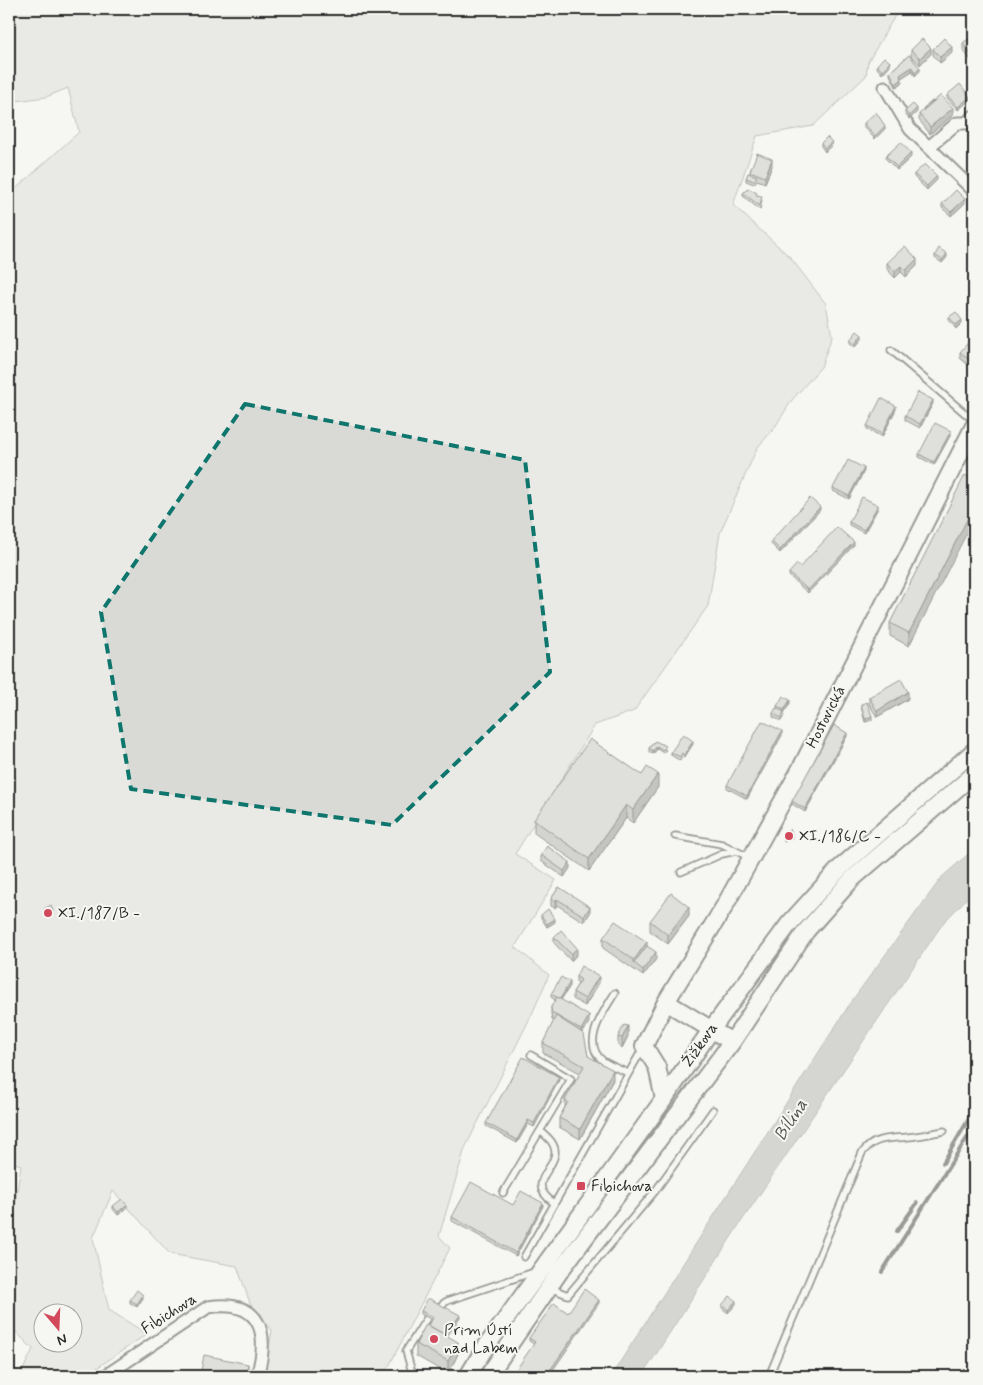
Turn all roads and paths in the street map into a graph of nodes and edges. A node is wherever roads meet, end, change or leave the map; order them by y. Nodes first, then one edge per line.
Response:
1 (884, 87) dead end
2 (972, 124) edge
3 (929, 147) junction
4 (974, 190) edge
5 (891, 350) dead end
6 (974, 420) edge
7 (974, 426) edge
8 (974, 751) edge
9 (974, 774) edge
10 (674, 836) dead end
11 (736, 851) junction
12 (751, 858) junction
13 (681, 872) dead end
14 (615, 993) dead end
15 (666, 1002) junction
16 (711, 1030) junction
17 (732, 1042) junction
18 (644, 1046) junction
19 (531, 1055) dead end
20 (628, 1073) junction
21 (664, 1099) junction
22 (713, 1110) dead end
23 (540, 1131) junction
24 (944, 1131) dead end
25 (503, 1192) dead end
26 (554, 1204) junction
27 (524, 1257) dead end
28 (541, 1269) junction
29 (548, 1288) junction
30 (105, 1376) edge
31 (257, 1376) edge
32 (413, 1376) edge
33 (468, 1376) edge
34 (488, 1376) edge
35 (770, 1376) edge

1 - 3 street
2 - 3 street
3 - 4 street
5 - 6 lane
7 - 12 main road, Hostovická
8 - 16 main road, Žižkova
9 - 17 main road, Žižkova
10 - 11 lane
11 - 12 lane
11 - 13 lane
12 - 15 main road, Hostovická
14 - 20 lane
15 - 16 main road
15 - 18 main road, Hostovická
16 - 17 main road
16 - 21 main road, Žižkova
17 - 29 main road, Žižkova
18 - 20 lane
18 - 21 main road
19 - 23 lane
20 - 26 lane
21 - 28 main road, Žižkova
22 - 29 lane
23 - 25 lane
23 - 26 lane
24 - 35 lane
26 - 27 lane
28 - 32 lane
28 - 33 main road, Žižkova
29 - 34 main road, Žižkova
30 - 31 street, Fibichova

